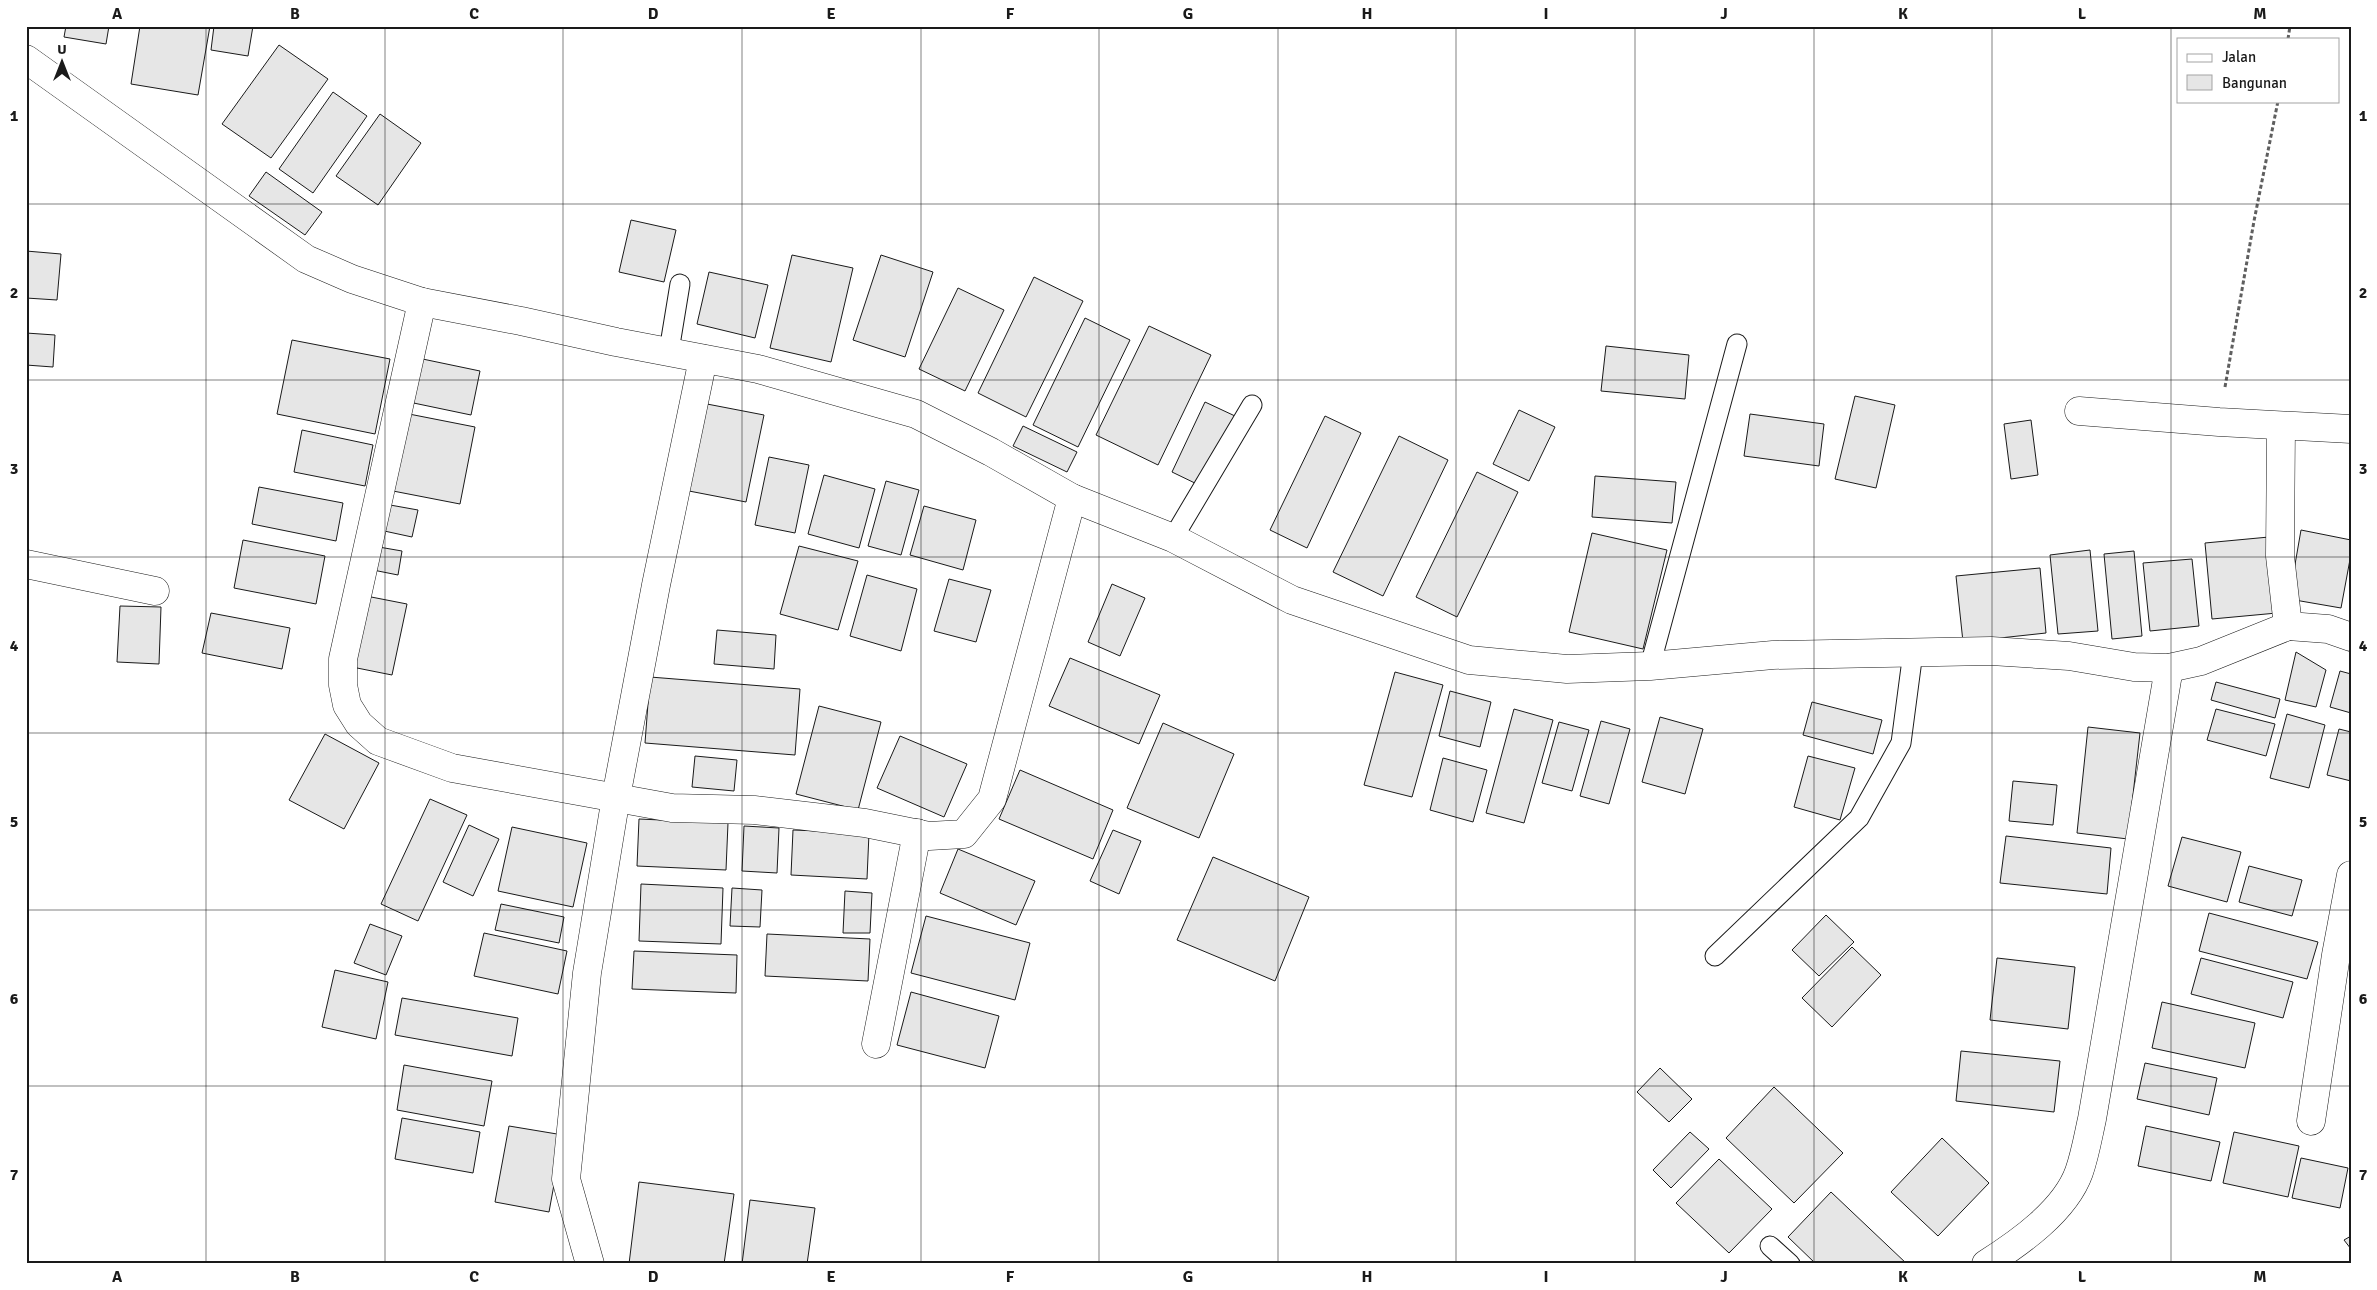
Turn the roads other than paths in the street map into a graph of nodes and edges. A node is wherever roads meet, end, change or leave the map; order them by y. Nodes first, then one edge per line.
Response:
1 (26, 59) edge
2 (680, 284) dead end
3 (422, 302) junction
4 (1738, 344) dead end
5 (669, 351) junction
6 (703, 359) junction
7 (1252, 404) dead end
8 (2079, 411) dead end
9 (2281, 426) junction
10 (2351, 429) edge
11 (1072, 498) junction
12 (1173, 538) junction
13 (26, 564) edge
14 (155, 591) dead end
15 (2288, 626) junction
16 (2351, 637) edge
17 (1913, 652) junction
18 (1650, 666) junction
19 (2169, 668) junction
20 (616, 797) junction
21 (917, 833) junction
22 (2351, 875) edge
23 (1714, 956) dead end
24 (876, 1044) dead end
25 (2311, 1121) dead end
26 (1770, 1246) dead end
27 (590, 1264) edge
28 (1790, 1264) edge
29 (1986, 1264) edge

1 - 3 street
2 - 5 lane
3 - 5 street
3 - 20 street
4 - 18 lane
5 - 6 street
6 - 11 street
6 - 20 street
7 - 12 lane
8 - 9 street
9 - 10 street
9 - 15 street
11 - 12 street
11 - 21 street
12 - 18 street
13 - 14 street
15 - 16 street
15 - 19 street
17 - 18 street
17 - 19 street
17 - 23 lane
19 - 29 street
20 - 21 street
20 - 27 street
21 - 24 street
22 - 25 street
26 - 28 lane

